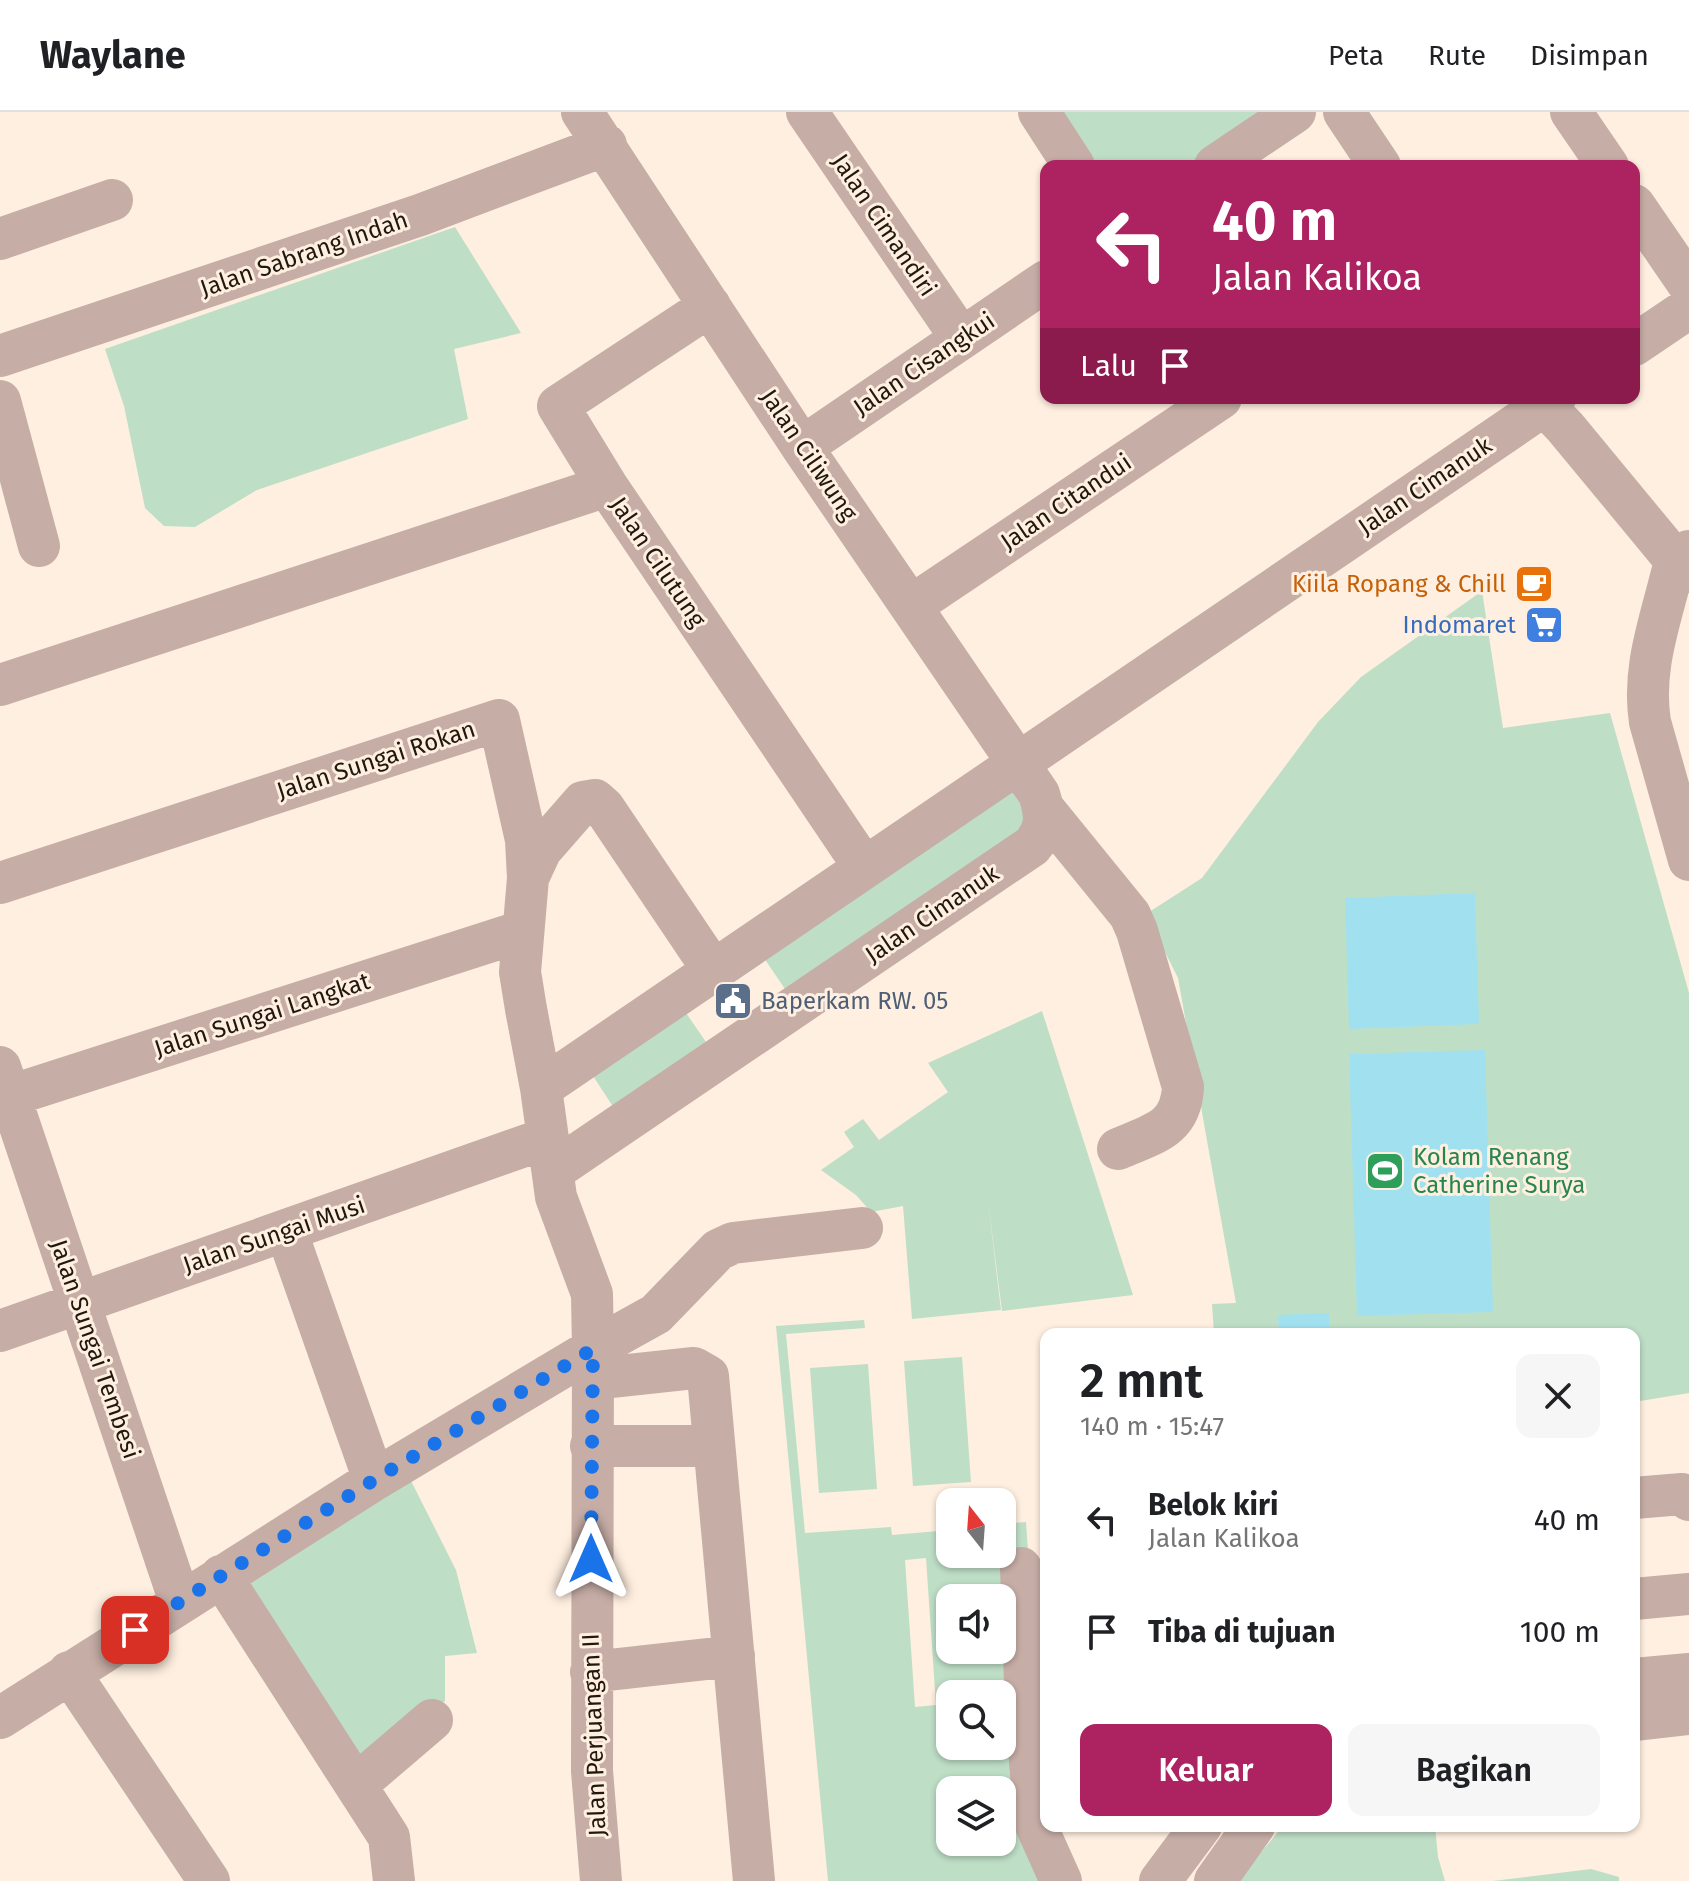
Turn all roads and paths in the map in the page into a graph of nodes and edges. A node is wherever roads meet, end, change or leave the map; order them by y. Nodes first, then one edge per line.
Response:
1 (807, 112) edge
2 (1039, 112) edge
3 (1295, 112) edge
4 (1344, 112) edge
5 (1571, 112) edge
6 (594, 129) edge
7 (1070, 160) edge
8 (1224, 160) edge
9 (1376, 160) edge
10 (1604, 160) edge
11 (112, 200) dead end
12 (1640, 214) edge
13 (0, 239) edge
14 (1040, 285) edge
15 (1689, 285) edge
16 (710, 306) junction
17 (1689, 308) edge
18 (961, 338) junction
19 (1640, 341) edge
20 (0, 356) edge
21 (0, 401) edge
22 (1212, 404) edge
23 (1541, 404) edge
24 (1547, 404) edge
25 (802, 447) junction
26 (607, 486) junction
27 (39, 546) dead end
28 (1684, 561) edge
29 (911, 606) junction
30 (0, 685) edge
31 (1017, 762) junction
32 (1043, 808) junction
33 (1689, 860) edge
34 (864, 867) junction
35 (528, 878) junction
36 (0, 883) edge
37 (523, 931) junction
38 (713, 970) junction
39 (3, 1087) edge
40 (541, 1088) junction
41 (1118, 1149) dead end
42 (550, 1154) junction
43 (862, 1228) dead end
44 (286, 1230) junction
45 (79, 1303) junction
46 (0, 1331) edge
47 (592, 1364) junction
48 (591, 1446) junction
49 (714, 1446) junction
50 (374, 1480) junction
51 (1640, 1498) edge
52 (1689, 1500) edge
53 (1021, 1568) dead end
54 (221, 1576) junction
55 (1689, 1594) edge
56 (1640, 1598) edge
57 (180, 1602) junction
58 (732, 1643) junction
59 (591, 1657) junction
60 (69, 1672) junction
61 (1689, 1674) edge
62 (1640, 1678) edge
63 (1689, 1714) edge
64 (0, 1718) edge
65 (1640, 1719) edge
66 (432, 1720) dead end
67 (356, 1785) junction
68 (1197, 1832) edge
69 (1250, 1832) edge
70 (209, 1881) edge
71 (394, 1881) edge
72 (601, 1881) edge
73 (754, 1881) edge
74 (1061, 1881) edge
75 (1160, 1881) edge
76 (1215, 1881) edge

1 - 18 street, Jalan Cimandiri
2 - 7 street
3 - 8 street
4 - 9 street
5 - 10 street
6 - 16 street, Jalan Ciliwung
6 - 20 street, Jalan Sabrang Indah
11 - 13 street
12 - 15 street
14 - 18 street, Jalan Cisangkui
16 - 25 street, Jalan Ciliwung
16 - 26 street, Jalan Cilutung
17 - 19 street
18 - 25 street, Jalan Cisangkui
21 - 27 street
22 - 29 street, Jalan Citandui
23 - 31 street, Jalan Cimanuk
24 - 28 street
25 - 29 street, Jalan Ciliwung
26 - 30 street
26 - 34 street, Jalan Cilutung
28 - 33 street
29 - 31 street, Jalan Ciliwung
31 - 32 street
31 - 34 street, Jalan Cimanuk
32 - 41 street
32 - 42 street, Jalan Cimanuk
34 - 38 street, Jalan Cimanuk
35 - 36 street, Jalan Sungai Rokan
35 - 37 street, Jalan Sungai Rokan
35 - 38 street
37 - 39 street, Jalan Sungai Langkat
37 - 40 street, Jalan Sungai Rokan
38 - 40 street, Jalan Cimanuk
39 - 45 street, Jalan Sungai Tembesi
40 - 42 street, Jalan Sungai Rokan
42 - 44 street, Jalan Sungai Musi
42 - 47 street, Jalan Sungai Rokan
43 - 47 street
44 - 45 street, Jalan Sungai Musi
44 - 50 street
45 - 46 street, Jalan Sungai Musi
45 - 57 street, Jalan Sungai Tembesi
47 - 48 street, Jalan Perjuangan II
47 - 49 street
47 - 50 street
48 - 49 street
48 - 59 street, Jalan Perjuangan II
49 - 58 street
50 - 54 street
51 - 52 street
53 - 74 street
54 - 57 street
54 - 67 street
55 - 56 street
57 - 60 street
58 - 59 street
58 - 73 street
59 - 72 street, Jalan Perjuangan II
60 - 64 street
60 - 70 street
61 - 62 street
63 - 65 street
66 - 67 street
67 - 71 street
68 - 75 street
69 - 76 street

